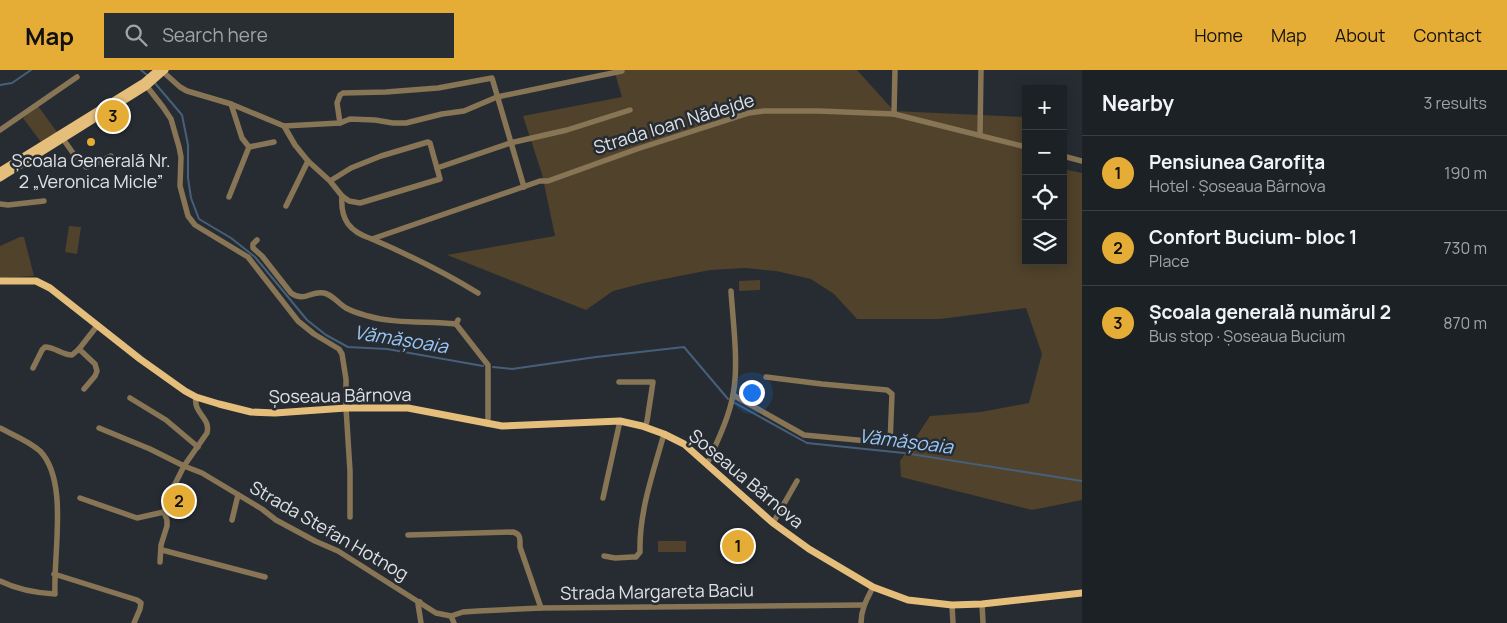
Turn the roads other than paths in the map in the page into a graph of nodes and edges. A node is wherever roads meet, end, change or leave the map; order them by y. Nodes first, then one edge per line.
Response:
1 (895, 70) edge
2 (981, 70) edge
3 (161, 71) edge
4 (622, 71) edge
5 (77, 77) dead end
6 (146, 84) junction
7 (497, 97) junction
8 (230, 104) junction
9 (630, 110) dead end
10 (894, 114) junction
11 (340, 123) junction
12 (284, 126) junction
13 (0, 130) edge
14 (980, 136) junction
15 (63, 139) junction
16 (274, 142) dead end
17 (510, 143) junction
18 (1022, 146) edge
19 (250, 147) junction
20 (111, 156) dead end
21 (1067, 157) edge
22 (308, 161) junction
23 (1082, 161) edge
24 (437, 168) junction
25 (0, 171) edge
26 (0, 178) edge
27 (330, 181) junction
28 (524, 187) junction
29 (342, 196) junction
30 (229, 198) dead end
31 (44, 201) dead end
32 (0, 204) edge
33 (286, 206) dead end
34 (372, 239) junction
35 (256, 240) dead end
36 (0, 281) edge
37 (731, 292) dead end
38 (478, 294) dead end
39 (98, 326) junction
40 (79, 349) junction
41 (33, 368) dead end
42 (766, 377) dead end
43 (619, 382) dead end
44 (84, 389) dead end
45 (733, 396) junction
46 (196, 397) junction
47 (130, 398) dead end
48 (346, 408) junction
49 (620, 421) junction
50 (487, 424) junction
51 (644, 427) junction
52 (0, 428) edge
53 (99, 428) dead end
54 (664, 434) junction
55 (890, 444) junction
56 (910, 445) dead end
57 (198, 447) junction
58 (707, 463) junction
59 (184, 466) junction
60 (798, 481) dead end
61 (238, 495) junction
62 (80, 498) dead end
63 (603, 498) dead end
64 (164, 512) junction
65 (350, 517) dead end
66 (232, 520) dead end
67 (773, 523) junction
68 (408, 536) dead end
69 (162, 550) junction
70 (604, 556) dead end
71 (160, 562) dead end
72 (54, 574) junction
73 (265, 577) dead end
74 (0, 581) edge
75 (873, 587) junction
76 (1082, 593) edge
77 (420, 602) junction
78 (982, 604) junction
79 (864, 605) junction
80 (952, 605) junction
81 (541, 608) junction
82 (452, 616) junction
83 (134, 623) edge
84 (420, 623) edge
85 (454, 623) edge
86 (861, 623) edge
87 (953, 623) edge
88 (983, 623) edge

1 - 10 street
2 - 14 street
3 - 6 main road
3 - 8 street
4 - 7 street
5 - 13 street
6 - 15 main road
6 - 25 main road
6 - 48 street
7 - 11 street
7 - 11 street
7 - 17 street
8 - 12 street
8 - 19 street
9 - 17 street
10 - 14 street, Strada Ioan Nădejde
10 - 28 street, Strada Ioan Nădejde
11 - 12 street
12 - 22 street
14 - 18 street, Strada Ioan Nădejde
15 - 20 street
15 - 26 main road
16 - 19 street
17 - 24 street
17 - 28 street
19 - 30 street
21 - 23 street
22 - 27 street
22 - 33 street
24 - 27 street
24 - 29 street
27 - 29 street
28 - 34 street, Strada Ioan Nădejde
29 - 34 street
31 - 32 street
34 - 38 street
35 - 50 street
36 - 39 main road, Șoseaua Bârnova
37 - 45 street
39 - 40 street
39 - 46 main road, Șoseaua Bârnova
40 - 41 street
40 - 44 street
42 - 55 street
43 - 51 street
45 - 55 street
45 - 58 street
46 - 48 main road, Șoseaua Bârnova
46 - 57 street
47 - 57 street
48 - 50 main road, Șoseaua Bârnova
48 - 65 street
49 - 50 main road, Șoseaua Bârnova
49 - 51 main road, Șoseaua Bârnova
49 - 63 street
51 - 54 main road, Șoseaua Bârnova
52 - 72 street
53 - 59 street, Strada Stefan Hotnog
54 - 58 main road, Șoseaua Bârnova
54 - 70 street
55 - 56 street
57 - 59 street
58 - 67 main road, Șoseaua Bârnova
59 - 61 street, Strada Stefan Hotnog
59 - 64 street
60 - 67 street
61 - 66 street
61 - 77 street, Strada Stefan Hotnog
62 - 64 street
64 - 69 street
67 - 75 main road, Șoseaua Bârnova
68 - 81 street
69 - 71 street
69 - 73 street
72 - 74 street
72 - 83 street
75 - 79 street
75 - 80 main road, Șoseaua Bârnova
76 - 78 main road, Șoseaua Bârnova
77 - 82 street, Strada Stefan Hotnog
77 - 84 street
78 - 80 main road, Șoseaua Bârnova
78 - 88 street
79 - 81 street, Strada Margareta Baciu
79 - 86 street
80 - 87 street
81 - 82 street, Strada Margareta Baciu
82 - 85 street

